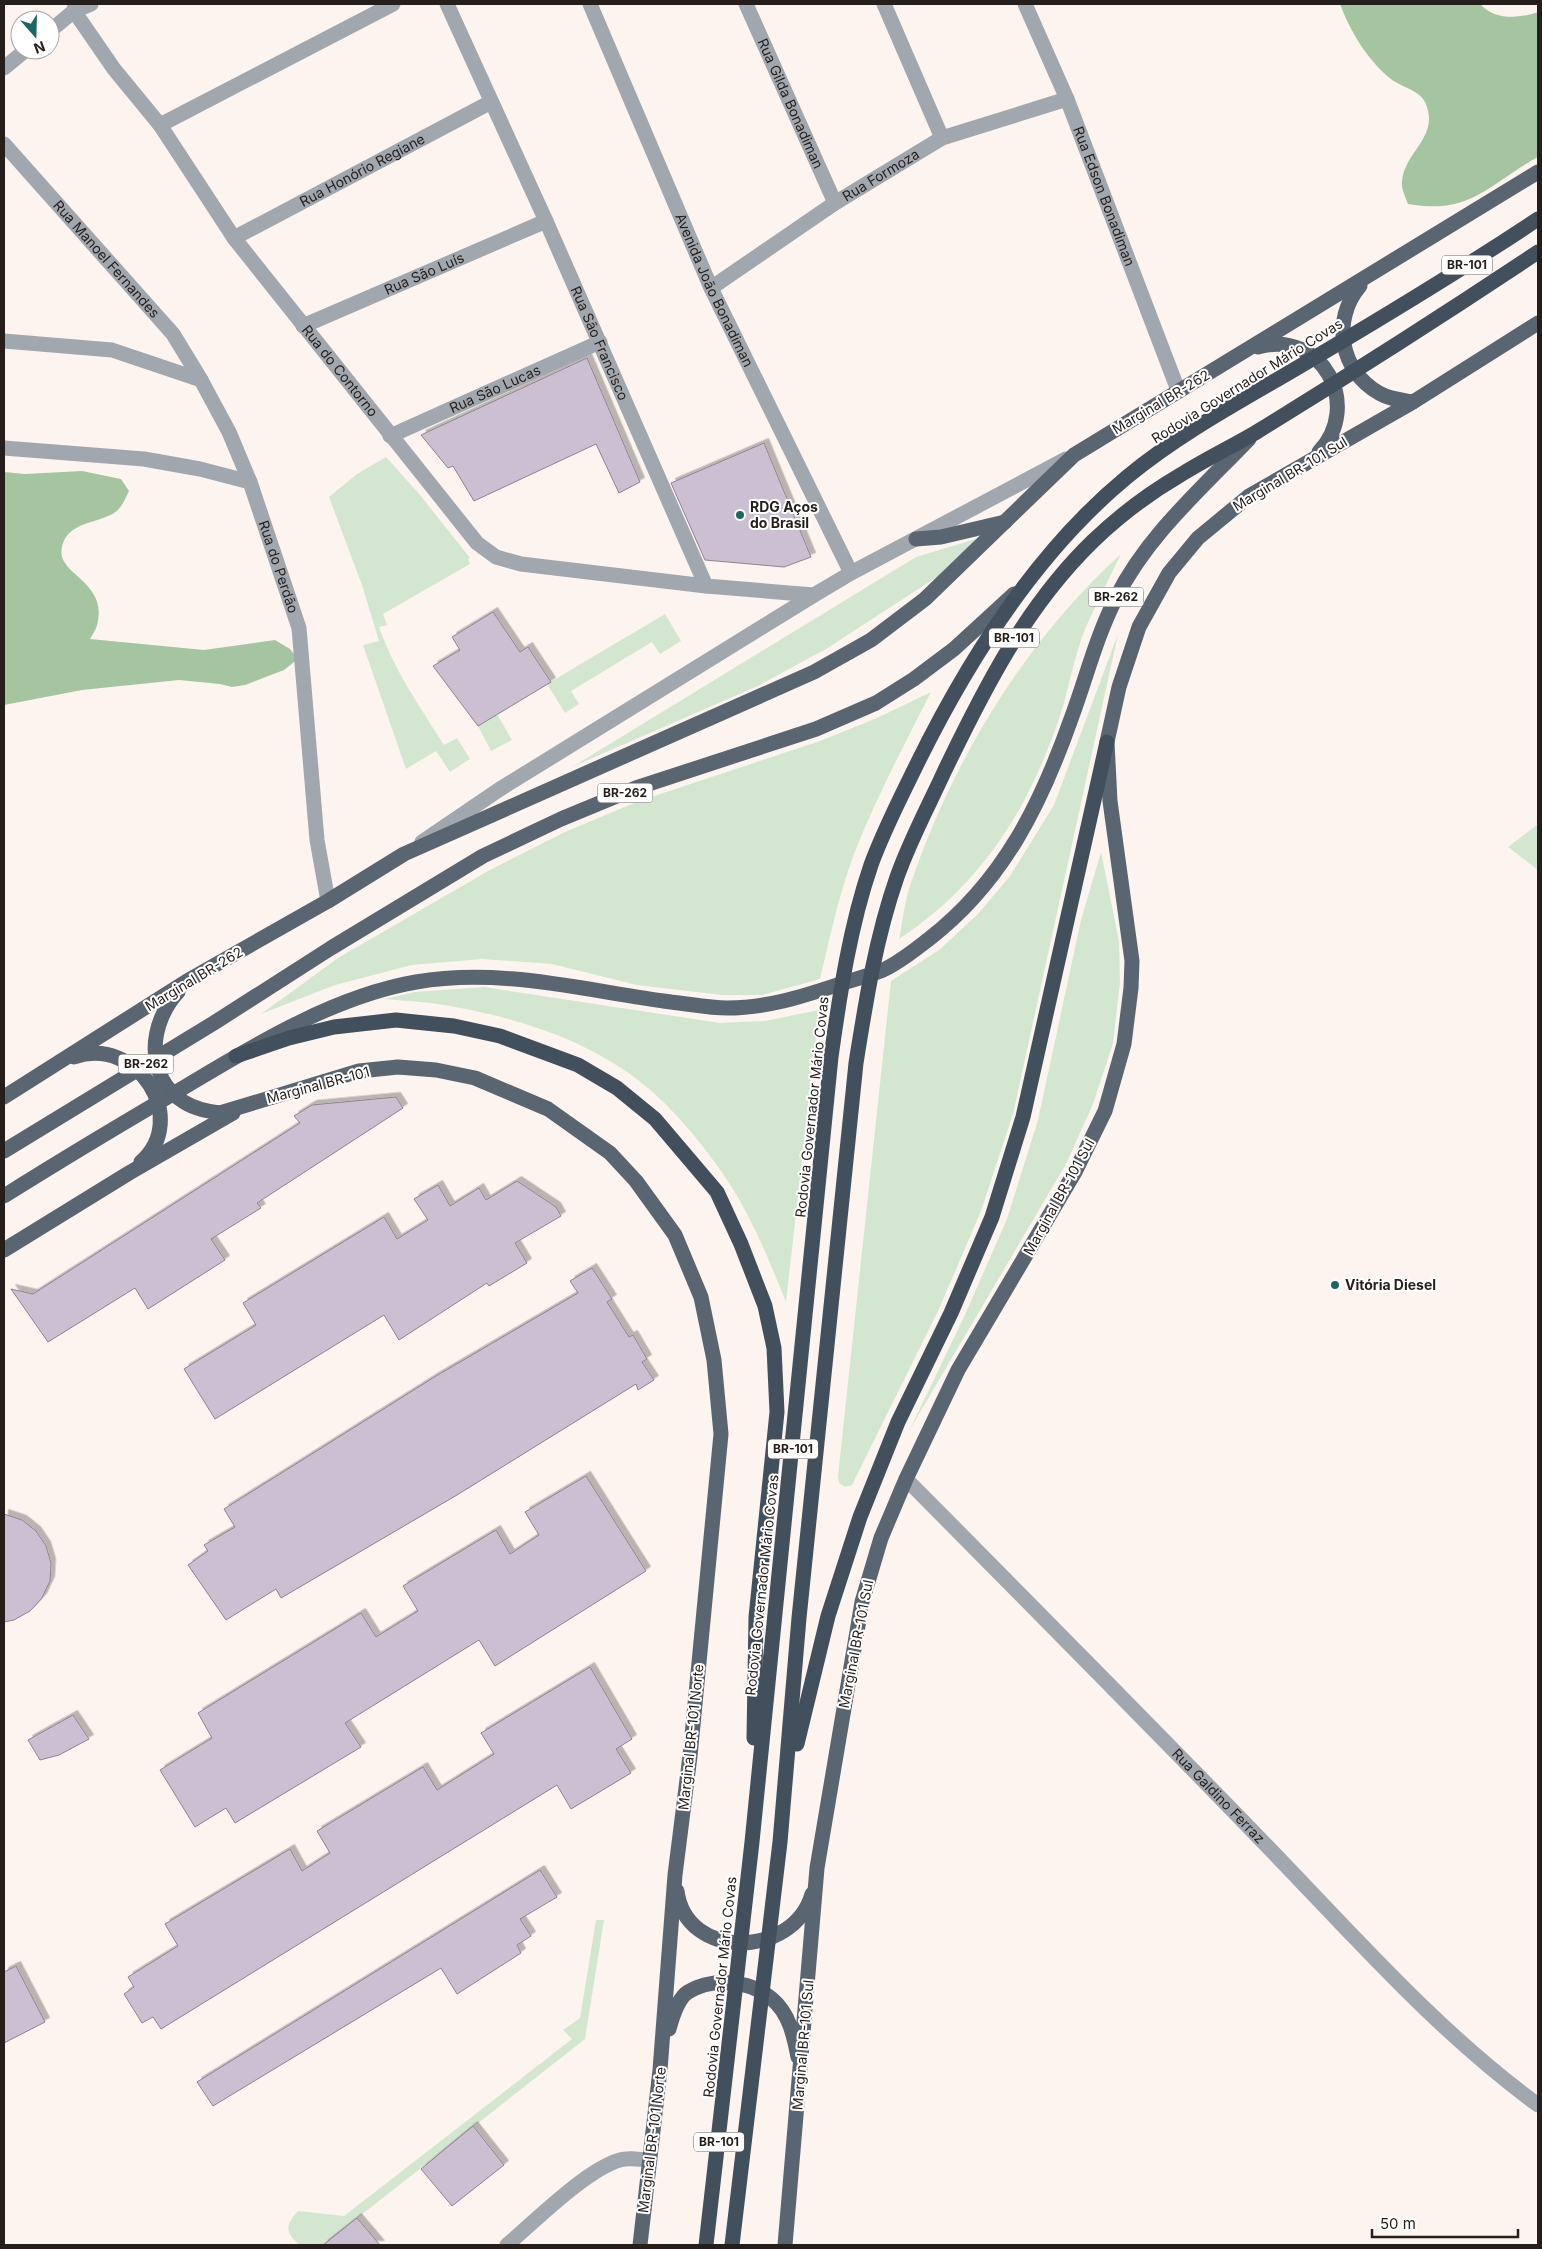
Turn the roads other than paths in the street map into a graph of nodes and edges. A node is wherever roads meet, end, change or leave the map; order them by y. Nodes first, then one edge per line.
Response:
1 (91, 4) edge
2 (393, 4) edge
3 (447, 4) edge
4 (590, 4) edge
5 (746, 4) edge
6 (884, 4) edge
7 (1025, 4) edge
8 (75, 8) edge
9 (60, 22) edge
10 (14, 60) edge
11 (4, 68) edge
12 (1067, 99) junction
13 (491, 102) junction
14 (160, 125) junction
15 (942, 138) junction
16 (4, 144) edge
17 (1538, 172) edge
18 (835, 203) junction
19 (1538, 219) edge
20 (546, 221) junction
21 (234, 238) junction
22 (1538, 252) edge
23 (1366, 279) junction
24 (711, 288) junction
25 (1538, 323) edge
26 (303, 326) junction
27 (4, 341) edge
28 (600, 342) junction
29 (1248, 351) junction
30 (201, 380) junction
31 (1178, 390) junction
32 (1413, 402) junction
33 (1254, 434) junction
34 (390, 436) junction
35 (4, 448) edge
36 (1074, 455) junction
37 (1315, 457) junction
38 (250, 482) junction
39 (1006, 521) junction
40 (916, 540) junction
41 (851, 573) junction
42 (1033, 576) junction
43 (706, 586) junction
44 (814, 595) junction
45 (1107, 742) junction
46 (404, 854) junction
47 (328, 901) junction
48 (187, 981) junction
49 (236, 1056) junction
50 (63, 1061) junction
51 (4, 1097) edge
52 (259, 1101) junction
53 (4, 1152) edge
54 (129, 1173) junction
55 (4, 1196) edge
56 (675, 1235) joint
57 (4, 1250) edge
58 (906, 1479) junction
59 (752, 1842) junction
60 (780, 1842) junction
61 (817, 1868) junction
62 (675, 1874) junction
63 (660, 2070) junction
64 (801, 2076) junction
65 (1538, 2105) edge
66 (650, 2160) junction
67 (507, 2245) edge
68 (640, 2245) edge
69 (706, 2245) edge
70 (732, 2245) edge
71 (785, 2245) edge

1 - 8 street
2 - 14 street
3 - 13 street, Rua São Francisco
4 - 24 street, Avenida João Bonadiman
5 - 18 street, Rua Gilda Bonadiman
6 - 15 street
7 - 12 street, Rua Edson Bonadiman
8 - 9 street
8 - 14 street, Rua do Contorno
10 - 11 street
12 - 15 street, Rua Formoza
12 - 31 street, Rua Edson Bonadiman
13 - 20 street, Rua São Francisco
13 - 21 street, Rua Honório Regiane
14 - 21 street, Rua do Contorno
15 - 18 street, Rua Formoza
16 - 30 street, Rua Manoel Fernandes
17 - 23 main road
18 - 24 street, Rua Formoza
19 - 42 highway, Rodovia Governador Mário Covas / BR-101
20 - 26 street, Rua São Luís
20 - 28 street, Rua São Francisco
21 - 26 street, Rua do Contorno
22 - 33 highway, BR-101
23 - 29 main road
23 - 32 main road
24 - 41 street, Avenida João Bonadiman
25 - 32 main road, Marginal BR-101 Sul
26 - 34 street, Rua do Contorno
27 - 30 street
28 - 34 street, Rua São Lucas
28 - 43 street, Rua São Francisco
29 - 31 main road, Marginal BR-262
29 - 37 main road
30 - 38 street, Rua Manoel Fernandes
31 - 36 main road, Marginal BR-262
32 - 37 main road, Marginal BR-101 Sul
33 - 49 main road, BR-262
33 - 60 highway, BR-101
34 - 43 street, Rua do Contorno
35 - 38 street
36 - 39 main road, Marginal BR-262
36 - 40 street
37 - 45 main road, Marginal BR-101 Sul
38 - 47 street, Rua do Perdão
39 - 40 main road
39 - 46 main road, Marginal BR-262
40 - 41 street
41 - 44 street
42 - 53 main road, BR-262
42 - 59 highway, Rodovia Governador Mário Covas / BR-101
43 - 44 street
44 - 46 street
45 - 58 main road, Marginal BR-101 Sul
45 - 60 highway
46 - 47 main road, Marginal BR-262
47 - 48 main road, Marginal BR-262
48 - 50 main road, Marginal BR-262
48 - 52 main road
49 - 55 main road, BR-262
49 - 59 highway
50 - 51 main road
50 - 54 main road
52 - 54 main road
52 - 56 main road, Marginal BR-101
54 - 57 main road
56 - 62 main road, Marginal BR-101 Norte
58 - 61 main road, Marginal BR-101 Sul
58 - 65 street, Rua Galdino Ferraz
59 - 69 highway, Rodovia Governador Mário Covas / BR-101
60 - 70 highway, BR-101
61 - 62 main road
61 - 64 main road, Marginal BR-101 Sul
62 - 63 main road, Marginal BR-101 Norte
63 - 64 main road
63 - 66 main road, Marginal BR-101 Norte
64 - 71 main road, Marginal BR-101 Sul
66 - 67 street
66 - 68 main road, Marginal BR-101 Norte

